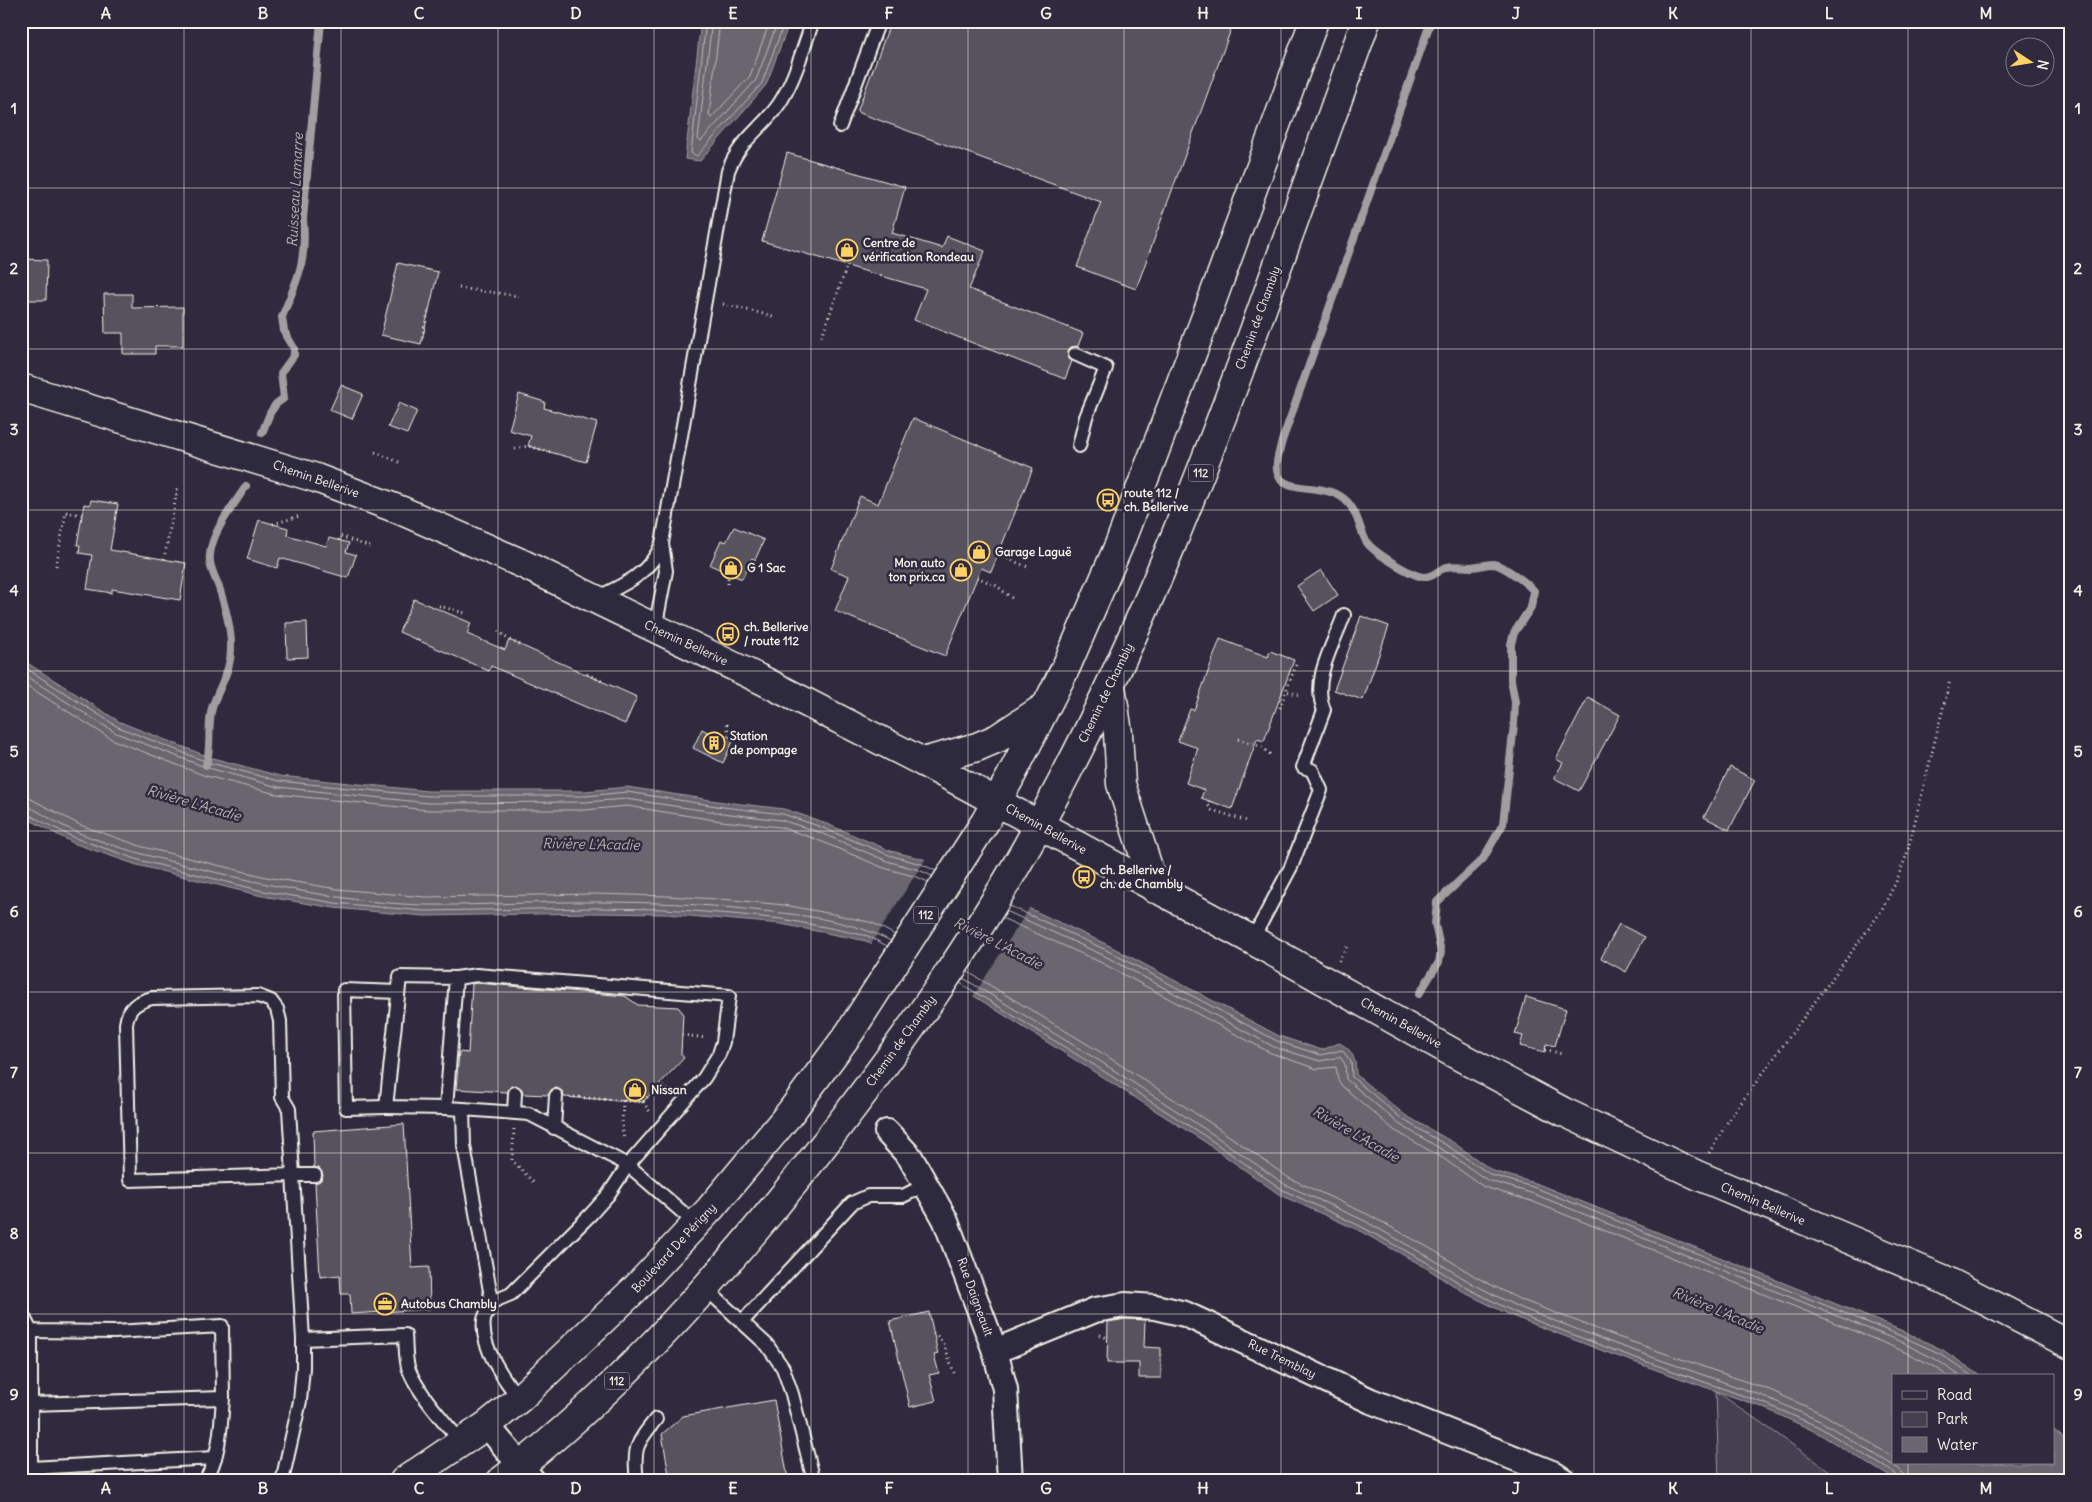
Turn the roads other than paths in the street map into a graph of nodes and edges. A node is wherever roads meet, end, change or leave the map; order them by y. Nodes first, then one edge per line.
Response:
1 (813, 21) edge
2 (879, 21) edge
3 (1314, 21) edge
4 (1366, 21) edge
5 (840, 126) dead end
6 (1075, 354) dead end
7 (21, 388) edge
8 (1079, 446) dead end
9 (662, 543) junction
10 (594, 599) junction
11 (1344, 615) dead end
12 (655, 629) junction
13 (1111, 686) junction
14 (1046, 707) junction
15 (923, 762) junction
16 (997, 802) junction
17 (1039, 825) junction
18 (1155, 889) junction
19 (1252, 940) junction
20 (456, 978) junction
21 (398, 992) junction
22 (515, 1093) dead end
23 (556, 1096) dead end
24 (386, 1107) junction
25 (446, 1108) junction
26 (463, 1108) junction
27 (514, 1112) junction
28 (554, 1128) junction
29 (888, 1132) dead end
30 (628, 1165) junction
31 (293, 1175) junction
32 (315, 1175) dead end
33 (927, 1184) junction
34 (696, 1224) junction
35 (706, 1288) junction
36 (492, 1302) junction
37 (21, 1312) edge
38 (742, 1322) junction
39 (26, 1331) edge
40 (303, 1339) junction
41 (2071, 1345) edge
42 (995, 1351) junction
43 (223, 1398) junction
44 (519, 1399) junction
45 (31, 1404) junction
46 (656, 1419) dead end
47 (488, 1425) junction
48 (462, 1442) junction
49 (215, 1458) junction
50 (31, 1468) junction
51 (518, 1476) edge
52 (31, 1481) edge
53 (205, 1481) edge
54 (282, 1481) edge
55 (404, 1481) edge
56 (637, 1481) edge
57 (814, 1481) edge
58 (1010, 1481) edge
59 (1564, 1481) edge

1 - 9 lane
2 - 5 lane
3 - 14 main road, 112
4 - 13 main road, Chemin de Chambly / 112
6 - 8 lane
7 - 10 main road, Chemin Bellerive
9 - 10 lane
9 - 12 lane
10 - 12 main road, Chemin Bellerive
11 - 19 lane
12 - 15 main road, Chemin Bellerive
13 - 17 main road, Chemin de Chambly / 112
13 - 18 main road
14 - 15 main road
14 - 16 main road, 112
15 - 16 main road, Chemin Bellerive
16 - 17 main road, Chemin Bellerive
16 - 34 main road, Boulevard De Périgny / 112
17 - 18 main road, Chemin Bellerive
17 - 35 main road, Chemin de Chambly / 112
18 - 19 main road, Chemin Bellerive
19 - 41 main road, Chemin Bellerive
20 - 21 lane
20 - 25 lane
20 - 30 lane
21 - 24 lane
21 - 24 lane
22 - 27 lane
23 - 28 lane
24 - 25 lane
25 - 26 lane
26 - 27 lane
26 - 36 lane
27 - 28 lane
28 - 30 lane
29 - 33 street, Rue Daigneault
30 - 34 lane
30 - 36 lane
31 - 31 lane
31 - 32 lane
31 - 40 lane
33 - 38 lane
33 - 42 street, Rue Daigneault
34 - 44 main road, Boulevard De Périgny / 112
35 - 38 lane
35 - 51 main road, 112
36 - 44 lane
37 - 39 lane
38 - 57 lane
39 - 43 lane
39 - 45 lane
40 - 48 lane
40 - 54 lane
42 - 58 street, Rue Daigneault
42 - 59 street, Rue Tremblay
43 - 45 lane
43 - 49 lane
44 - 47 main road, Boulevard De Périgny / 112
45 - 50 lane
46 - 56 lane
47 - 48 main road, Boulevard De Périgny / 112
47 - 51 street
48 - 55 main road, Boulevard De Périgny / 112
49 - 50 lane
49 - 53 lane
50 - 52 lane

